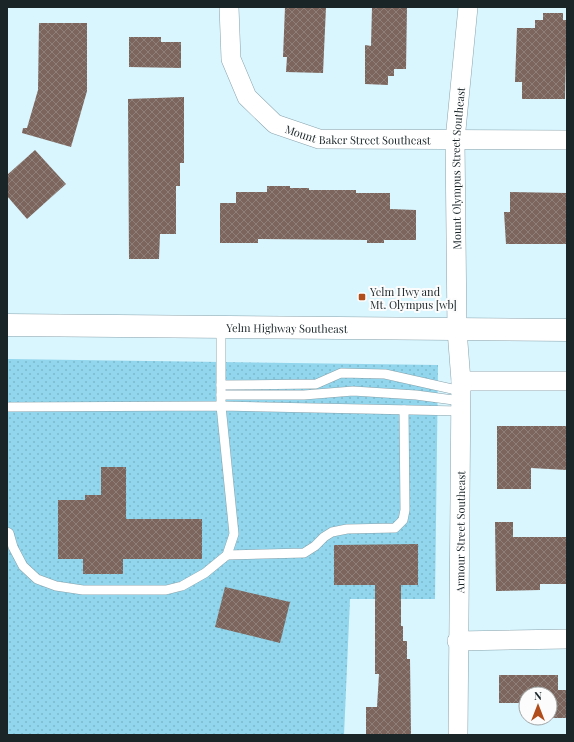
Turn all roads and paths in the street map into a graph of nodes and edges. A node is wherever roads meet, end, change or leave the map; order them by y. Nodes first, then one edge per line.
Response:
1 (229, 7) edge
2 (468, 7) edge
3 (455, 140) junction
4 (567, 140) edge
5 (7, 325) edge
6 (221, 326) junction
7 (457, 330) junction
8 (567, 330) edge
9 (567, 380) edge
10 (221, 385) junction
11 (221, 395) junction
12 (461, 396) junction
13 (222, 406) junction
14 (7, 407) edge
15 (404, 410) junction
16 (8, 533) edge
17 (227, 555) junction
18 (567, 639) edge
19 (457, 641) junction
20 (458, 735) edge

1 - 3 street, Mount Baker Street Southeast
2 - 3 street, Mount Olympus Street Southeast
3 - 4 street, Mount Baker Street Southeast
3 - 7 street, Mount Olympus Street Southeast
5 - 6 main road, Yelm Highway Southeast
6 - 7 main road, Yelm Highway Southeast
6 - 10 lane
7 - 8 main road, Yelm Highway Southeast
7 - 12 street, Armour Street Southeast
9 - 12 street
10 - 11 lane
10 - 12 lane
11 - 12 lane
11 - 13 lane
12 - 15 lane
12 - 19 street, Armour Street Southeast
13 - 14 lane
13 - 15 lane
13 - 17 lane
15 - 17 lane
16 - 17 lane
18 - 19 street
19 - 20 street, Armour Street Southeast

